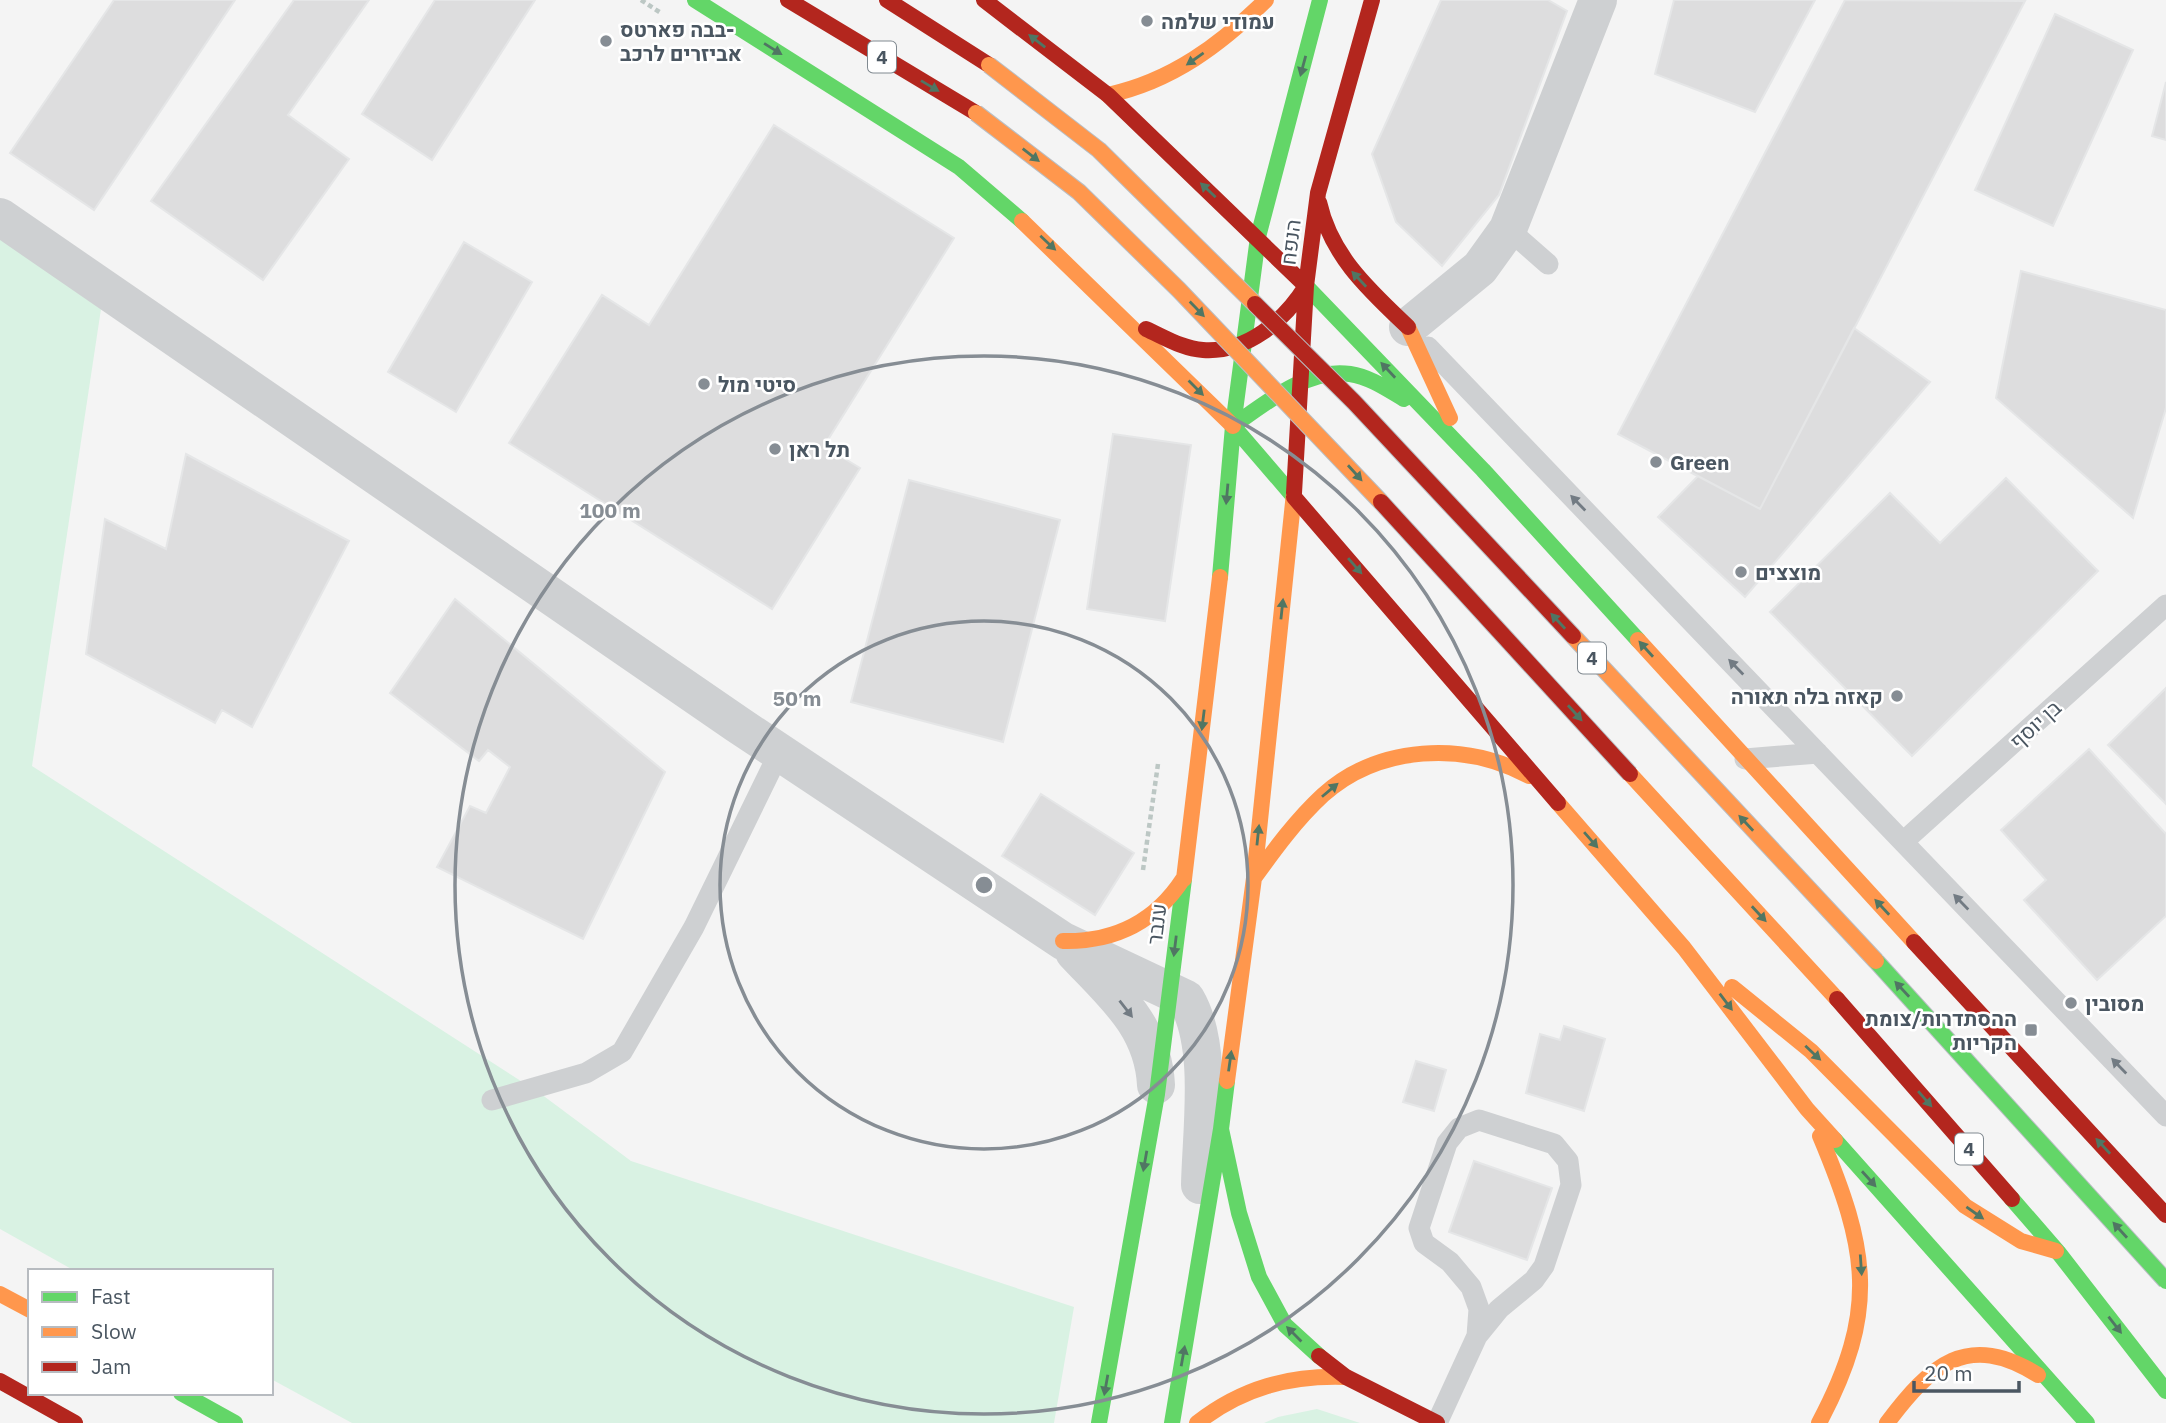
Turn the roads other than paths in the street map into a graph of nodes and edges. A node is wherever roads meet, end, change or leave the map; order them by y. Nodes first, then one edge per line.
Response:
1 (695, 0) edge
2 (788, 0) edge
3 (887, 0) edge
4 (984, 0) edge
5 (1266, 0) edge
6 (1320, 0) edge
7 (1372, 0) edge
8 (1598, 0) edge
9 (1108, 95) junction
10 (1318, 193) junction
11 (0, 217) edge
12 (1508, 229) junction
13 (1258, 237) junction
14 (1548, 264) dead end
15 (1306, 286) junction
16 (1113, 306) junction
17 (1408, 327) junction
18 (1244, 341) junction
19 (1302, 386) junction
20 (1434, 420) junction
21 (1233, 426) junction
22 (1483, 470) junction
23 (1294, 496) junction
24 (2166, 605) edge
25 (779, 753) junction
26 (1818, 753) junction
27 (1745, 759) junction
28 (1546, 788) junction
29 (1903, 842) junction
30 (1254, 878) junction
31 (1183, 879) junction
32 (1063, 941) junction
33 (1684, 948) junction
34 (1170, 989) junction
35 (1157, 1094) junction
36 (492, 1100) dead end
37 (1807, 1109) junction
38 (2166, 1116) edge
39 (1221, 1129) junction
40 (2166, 1214) edge
41 (2058, 1252) junction
42 (1198, 1273) junction
43 (2166, 1281) edge
44 (0, 1294) edge
45 (28, 1309) edge
46 (1477, 1336) junction
47 (1346, 1377) junction
48 (0, 1381) edge
49 (2166, 1391) edge
50 (2061, 1394) junction
51 (185, 1395) edge
52 (75, 1423) edge
53 (235, 1423) edge
54 (1099, 1423) edge
55 (1172, 1423) edge
56 (1197, 1423) edge
57 (1437, 1423) edge
58 (1819, 1423) edge
59 (1887, 1423) edge
60 (2087, 1423) edge

1 -> 16 main road
2 -> 41 main road, 4, bridge
43 -> 3 main road, 4, bridge
9 -> 4 main road
5 -> 9 main road
6 -> 13 main road, הנפח
7 - 10 main road, הנפח
8 - 12 street
13 -> 9 main road
10 - 15 main road, הנפח
17 -> 10 main road
11 - 25 street
12 - 14 lane
12 - 17 street
13 - 15 main road
13 - 18 main road, הנפח
15 - 18 main road
15 - 19 main road, הנפח
20 -> 15 main road
16 - 18 main road
16 -> 21 main road
17 - 22 main road
26 -> 17 lane
18 - 21 main road, הנפח
19 - 20 main road
19 - 21 main road
19 - 23 main road, הנפח
20 - 22 main road
21 - 23 main road
21 -> 31 main road, ענבר
27 -> 22 main road
23 -> 28 main road
30 -> 23 main road
24 - 29 lane, בן יוסף
25 - 32 street
25 - 36 lane
26 - 27 lane
26 - 29 lane
40 -> 27 main road
30 -> 28 main road
28 -> 33 main road
38 -> 29 lane
39 -> 30 main road
31 - 32 main road
31 -> 34 main road, ענבר
32 - 34 street
32 -> 35 street
33 -> 37 main road
33 -> 41 main road
34 - 35 main road, ענבר
34 - 42 street
35 -> 54 main road, ענבר
37 -> 50 main road
37 -> 58 main road
39 - 42 main road
47 -> 39 main road
41 -> 49 main road, 4
55 -> 42 main road
44 - 45 main road
46 - 46 lane
46 - 57 lane
47 - 56 main road
47 - 57 main road
48 - 52 main road
50 - 59 main road
50 - 60 main road
51 - 53 main road

